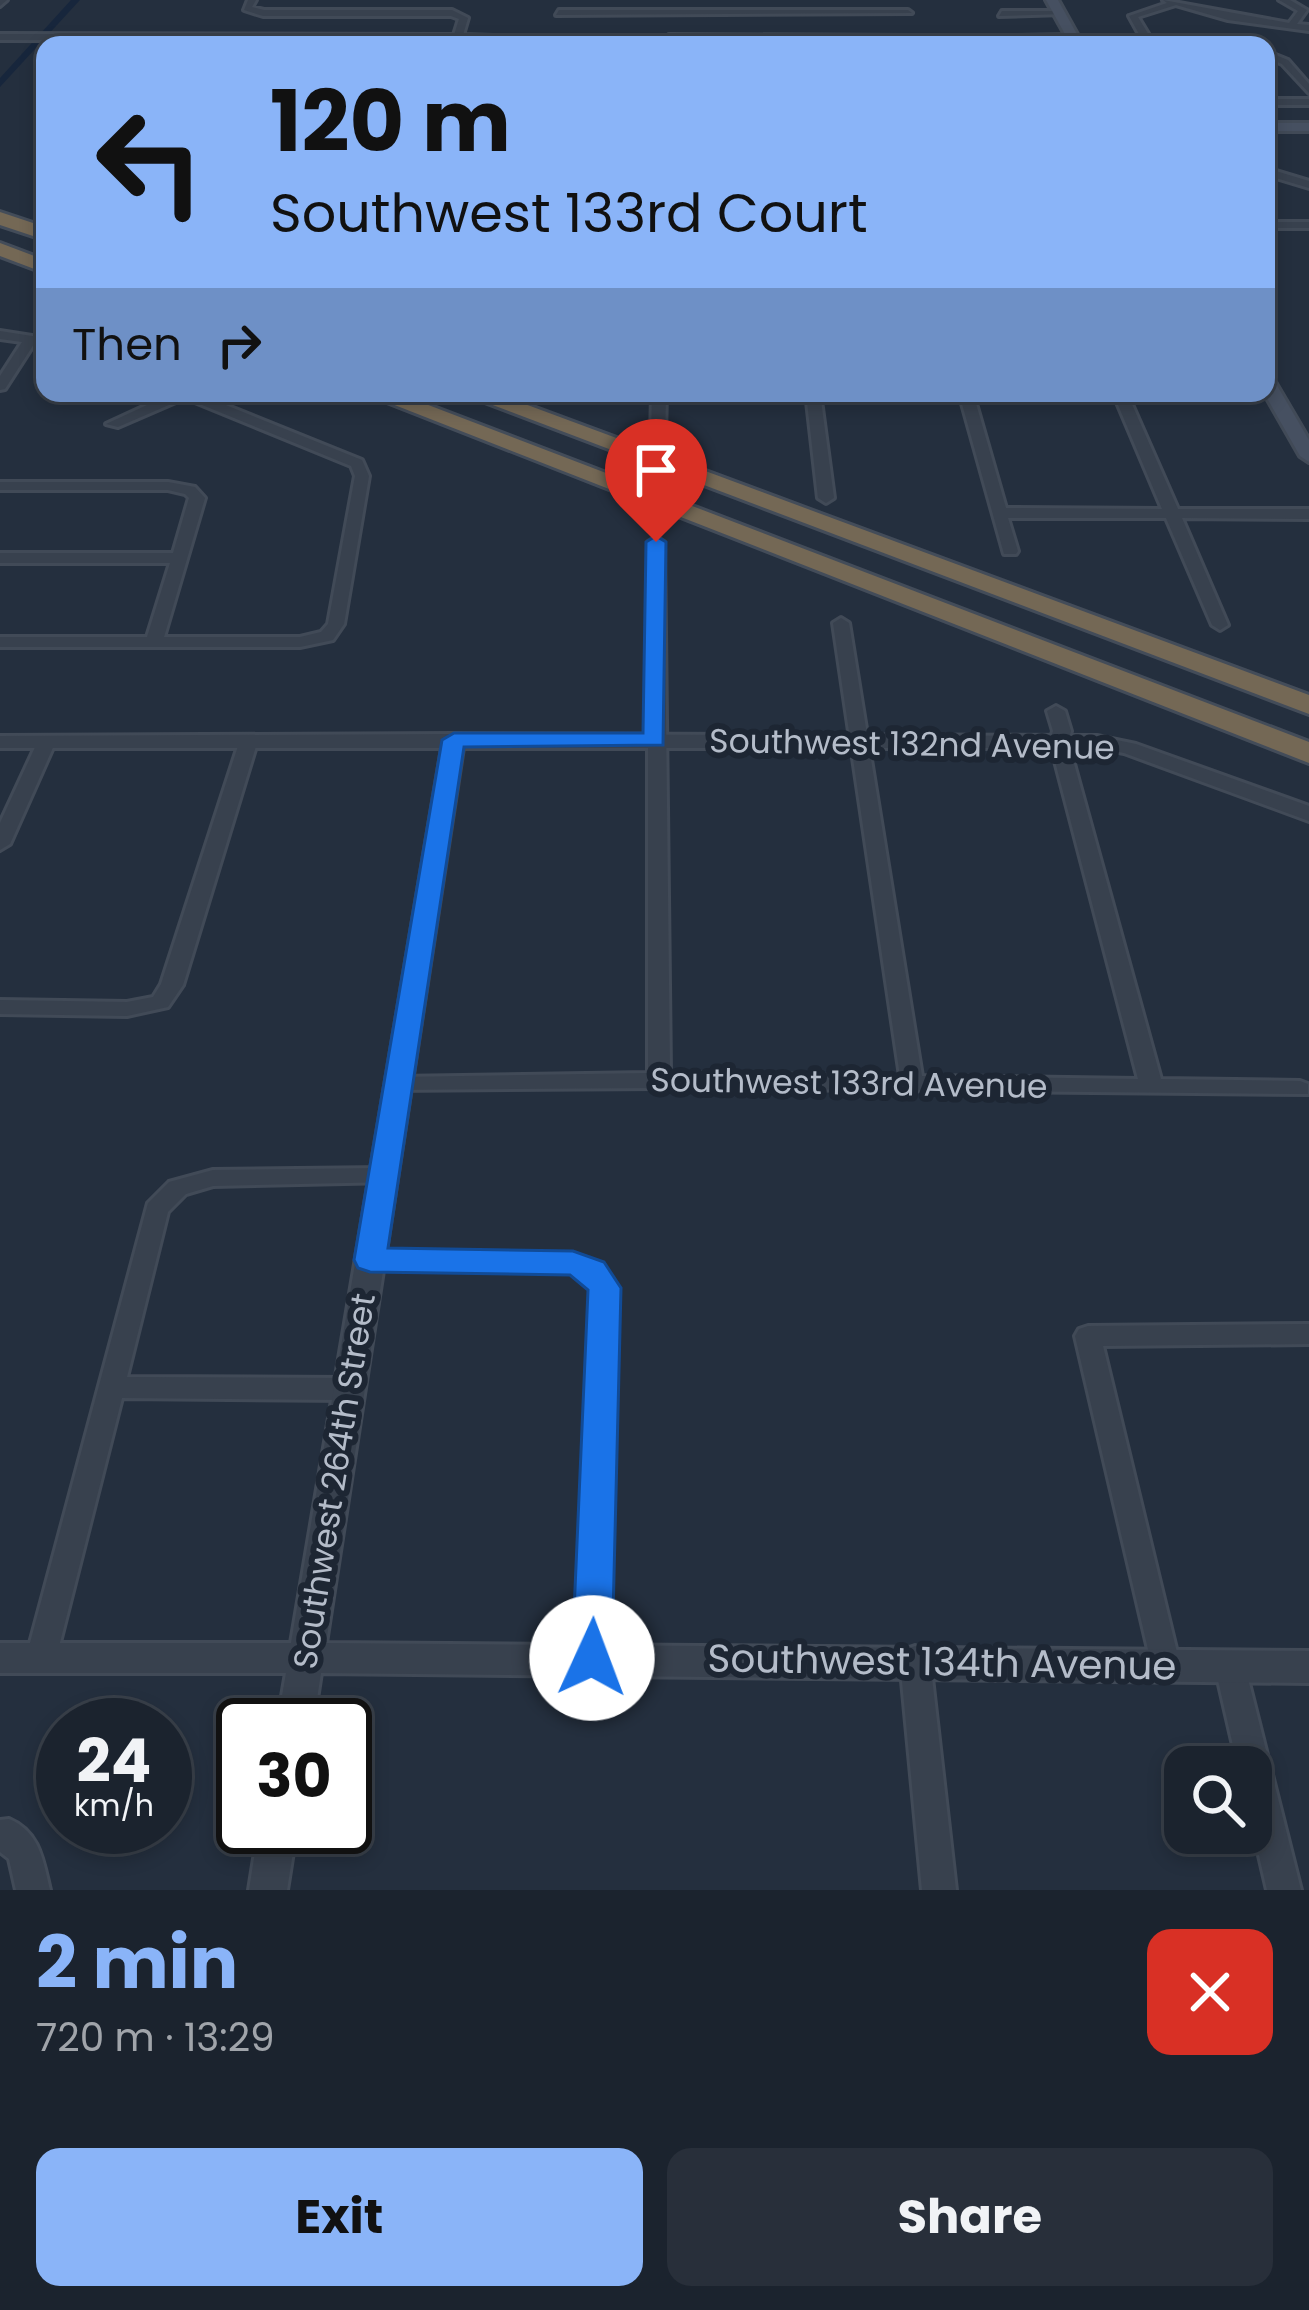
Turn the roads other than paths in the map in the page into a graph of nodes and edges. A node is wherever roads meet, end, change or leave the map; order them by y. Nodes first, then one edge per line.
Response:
1 (561, 0) edge
2 (671, 0) edge
3 (903, 0) edge
4 (1052, 0) edge
5 (1283, 0) edge
6 (1171, 1) edge
7 (252, 6) edge
8 (559, 14) junction
9 (670, 14) junction
10 (908, 14) junction
11 (1002, 14) dead end
12 (1060, 14) junction
13 (1291, 26) junction
14 (1309, 28) edge
15 (459, 36) edge
16 (555, 36) edge
17 (669, 36) edge
18 (917, 36) edge
19 (1072, 36) edge
20 (1145, 36) edge
21 (0, 37) edge
22 (36, 37) edge
23 (1275, 58) edge
24 (1309, 90) edge
25 (1275, 102) edge
26 (1309, 102) edge
27 (1275, 127) edge
28 (1309, 127) edge
29 (1275, 174) edge
30 (1307, 183) edge
31 (1276, 189) dead end
32 (0, 218) edge
33 (1275, 225) edge
34 (1309, 225) edge
35 (36, 231) edge
36 (0, 250) edge
37 (36, 264) edge
38 (0, 335) edge
39 (36, 340) edge
40 (36, 342) edge
41 (0, 386) edge
42 (1275, 397) edge
43 (163, 402) edge
44 (206, 402) edge
45 (399, 402) edge
46 (497, 402) edge
47 (659, 402) edge
48 (814, 402) edge
49 (969, 402) edge
50 (1124, 402) edge
51 (112, 424) dead end
52 (658, 438) dead end
53 (1309, 456) edge
54 (0, 486) edge
55 (826, 498) dead end
56 (1000, 513) junction
57 (1172, 514) junction
58 (1309, 514) edge
59 (656, 542) dead end
60 (1010, 551) dead end
61 (0, 558) edge
62 (179, 558) junction
63 (841, 623) dead end
64 (1220, 625) dead end
65 (0, 643) edge
66 (154, 643) junction
67 (1309, 705) edge
68 (1056, 711) dead end
69 (454, 740) junction
70 (655, 740) junction
71 (859, 740) junction
72 (0, 742) edge
73 (1059, 742) junction
74 (46, 743) junction
75 (248, 743) junction
76 (1309, 753) edge
77 (1309, 814) edge
78 (0, 844) edge
79 (0, 1007) edge
80 (659, 1080) junction
81 (912, 1083) junction
82 (398, 1085) junction
83 (1151, 1086) junction
84 (1300, 1089) dead end
85 (383, 1176) junction
86 (370, 1260) junction
87 (1309, 1334) edge
88 (111, 1387) junction
89 (349, 1389) junction
90 (306, 1656) junction
91 (0, 1658) edge
92 (41, 1658) junction
93 (592, 1658) junction
94 (915, 1660) junction
95 (1166, 1665) junction
96 (1230, 1667) junction
97 (1309, 1667) edge
98 (299, 1698) edge
99 (0, 1836) edge
100 (274, 1854) edge
101 (33, 1890) edge
102 (268, 1890) edge
103 (939, 1890) edge
104 (1284, 1890) edge

1 - 8 street
2 - 9 street
3 - 10 street
4 - 12 main road
5 - 13 street
6 - 13 street
6 - 20 street
7 - 15 street
8 - 9 street
8 - 16 street
9 - 10 street
9 - 17 street
10 - 18 street
11 - 12 street
12 - 19 main road
13 - 14 street
21 - 22 street
23 - 24 street
25 - 26 street
27 - 28 main road
29 - 30 street
30 - 31 street
32 - 35 highway
33 - 34 street
36 - 37 highway
38 - 39 street
40 - 41 street
42 - 53 main road
43 - 51 street
44 - 66 street
45 - 76 highway
46 - 67 highway
47 - 52 street
48 - 55 street
49 - 56 street
50 - 57 street
54 - 62 street
56 - 57 street
56 - 60 street
57 - 58 street
57 - 64 street
59 - 70 street
61 - 62 street
62 - 66 street
63 - 71 street
65 - 66 street
68 - 73 street
69 - 70 street, Southwest 132nd Avenue
69 - 75 street, Southwest 132nd Avenue
69 - 82 street, Southwest 264th Street
70 - 71 street, Southwest 132nd Avenue
70 - 80 street
71 - 73 street, Southwest 132nd Avenue
71 - 81 street
72 - 74 street, Southwest 132nd Avenue
73 - 77 street, Southwest 132nd Avenue
73 - 83 street
74 - 75 street, Southwest 132nd Avenue
74 - 78 street
75 - 79 street
80 - 81 street, Southwest 133rd Avenue
80 - 82 street, Southwest 133rd Avenue
81 - 83 street, Southwest 133rd Avenue
82 - 85 street, Southwest 264th Street
83 - 84 street, Southwest 133rd Avenue
85 - 86 street, Southwest 264th Street
85 - 88 street
86 - 89 street, Southwest 264th Street
86 - 93 street
87 - 95 street
88 - 89 street
88 - 92 street
89 - 90 street, Southwest 264th Street
90 - 92 street, Southwest 134th Avenue
90 - 93 street, Southwest 134th Avenue
90 - 98 street, Southwest 264th Street
91 - 92 street, Southwest 134th Avenue
93 - 94 street, Southwest 134th Avenue
94 - 95 street, Southwest 134th Avenue
94 - 103 street
95 - 96 street, Southwest 134th Avenue
96 - 97 street, Southwest 134th Avenue
96 - 104 street
99 - 101 street
100 - 102 street

